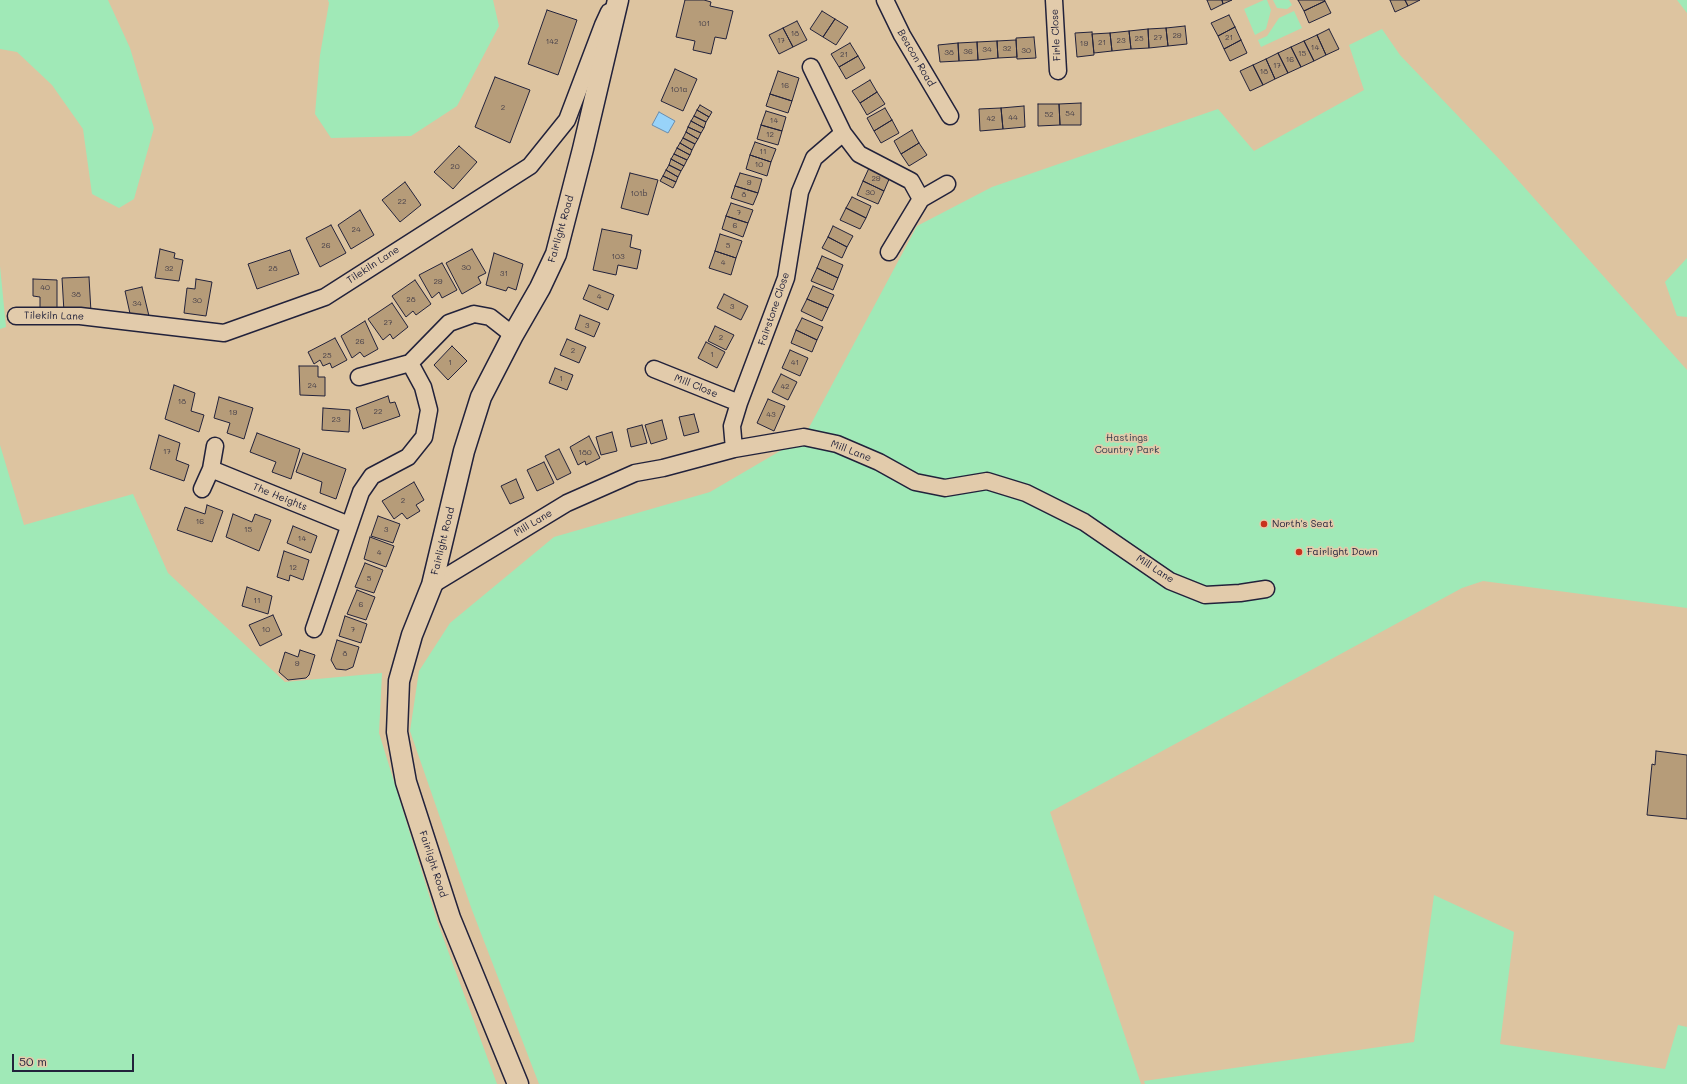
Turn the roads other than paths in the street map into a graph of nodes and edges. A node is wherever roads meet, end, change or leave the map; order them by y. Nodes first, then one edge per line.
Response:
1 (617, 0) edge
2 (885, 0) edge
3 (1054, 0) edge
4 (812, 67) dead end
5 (1058, 71) dead end
6 (950, 116) dead end
7 (843, 133) junction
8 (947, 184) dead end
9 (921, 199) junction
10 (889, 252) dead end
11 (16, 316) dead end
12 (513, 335) junction
13 (410, 364) junction
14 (654, 369) dead end
15 (359, 377) dead end
16 (739, 403) junction
17 (215, 446) dead end
18 (734, 449) junction
19 (211, 469) junction
20 (202, 489) dead end
21 (349, 525) junction
22 (432, 585) junction
23 (1266, 589) dead end
24 (314, 629) dead end
25 (518, 1084) edge

1 - 11 street, Tilekiln Lane
1 - 12 street, Fairlight Road
2 - 6 street, Beacon Road
3 - 5 street, Firle Close
4 - 7 street
7 - 9 street
7 - 16 street, Fairstone Close
8 - 9 street
9 - 10 street
12 - 13 street
12 - 22 street, Fairlight Road
13 - 15 street
13 - 21 street
14 - 16 street, Mill Close
16 - 18 street, Fairstone Close
17 - 19 street
18 - 22 street, Mill Lane
18 - 23 street, Mill Lane
19 - 20 street
19 - 21 street, The Heights
21 - 24 street
22 - 25 street, Fairlight Road

